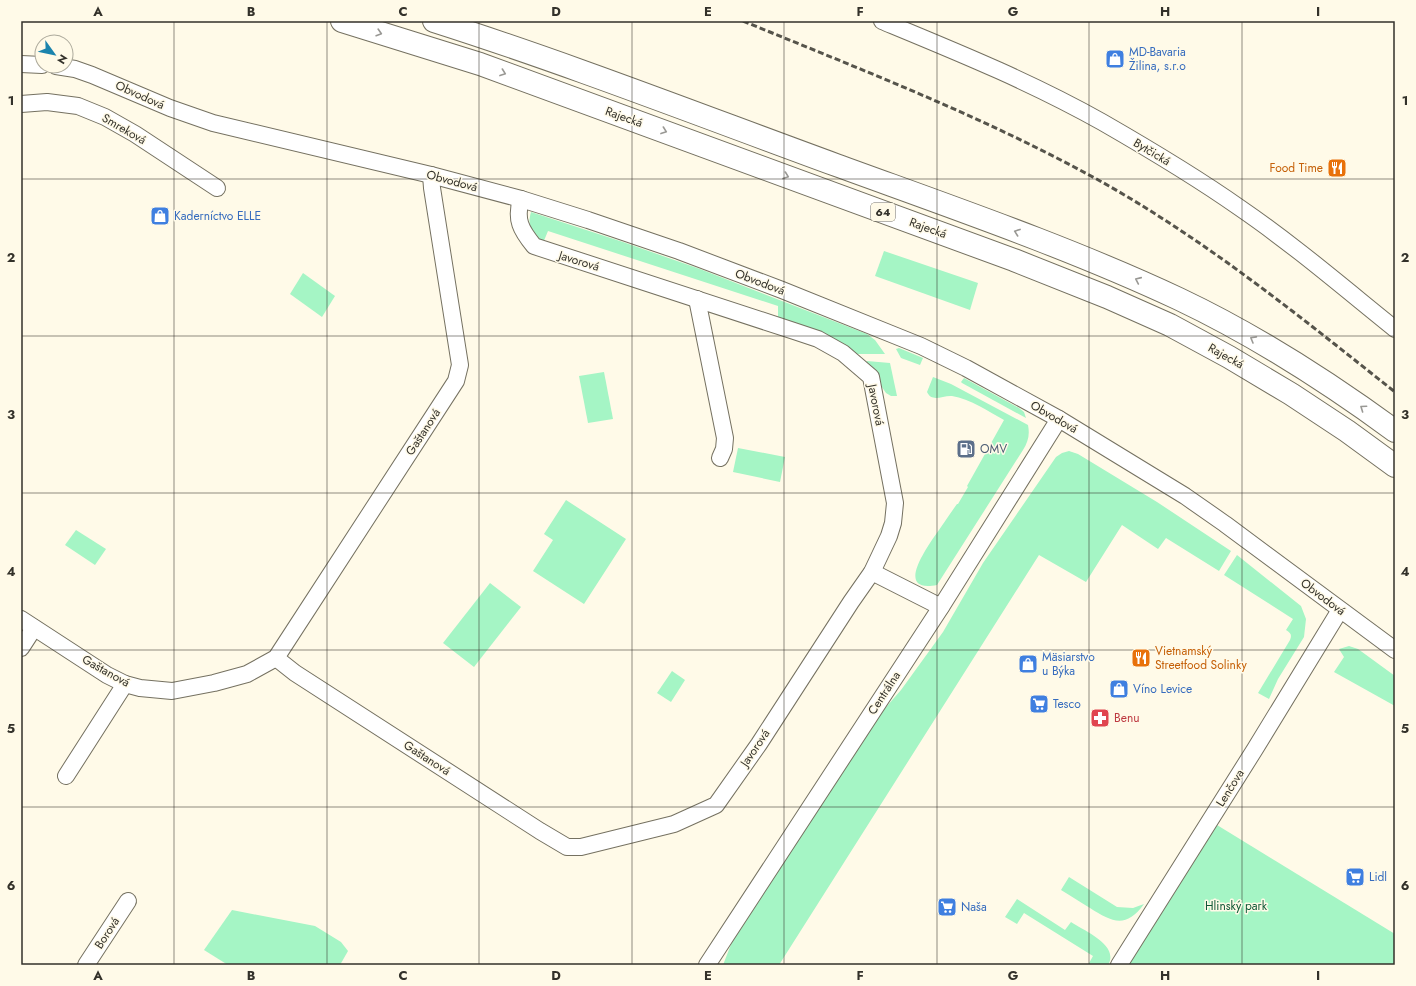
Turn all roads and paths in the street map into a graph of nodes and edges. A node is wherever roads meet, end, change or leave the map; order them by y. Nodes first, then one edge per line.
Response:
1 (342, 21) edge
2 (434, 21) edge
3 (882, 21) edge
4 (21, 64) edge
5 (34, 65) edge
6 (74, 69) edge
7 (21, 104) edge
8 (431, 175) junction
9 (217, 188) dead end
10 (521, 200) junction
11 (697, 299) junction
12 (1395, 329) edge
13 (1059, 419) junction
14 (1395, 431) edge
15 (720, 458) dead end
16 (1395, 466) edge
17 (872, 572) junction
18 (941, 607) junction
19 (1340, 610) junction
20 (21, 619) edge
21 (34, 628) junction
22 (21, 648) edge
23 (1395, 650) edge
24 (276, 658) junction
25 (125, 684) junction
26 (66, 776) dead end
27 (581, 847) joint
28 (128, 901) dead end
29 (86, 965) edge
30 (707, 965) edge
31 (1118, 965) edge

1 -> 16 main road, Rajecká / 64
14 -> 2 main road, 64
3 - 12 street, Bytčická
4 - 5 street
6 - 8 street, Obvodová
7 - 9 street, Smreková
8 - 10 street, Obvodová
8 - 24 street, Gaštanová
10 - 11 street, Javorová
10 - 13 street, Obvodová
11 - 15 street
11 - 17 street, Javorová
13 - 18 street, Centrálna
13 - 19 street, Obvodová
17 - 18 street
17 - 27 street, Javorová
18 - 30 street, Centrálna
19 - 23 street, Obvodová
19 - 31 street, Lenčova
20 - 21 street, Gaštanová
21 - 22 street
21 - 25 street, Gaštanová
24 - 25 street, Gaštanová
24 - 27 street, Gaštanová
25 - 26 street
28 - 29 street, Borová

